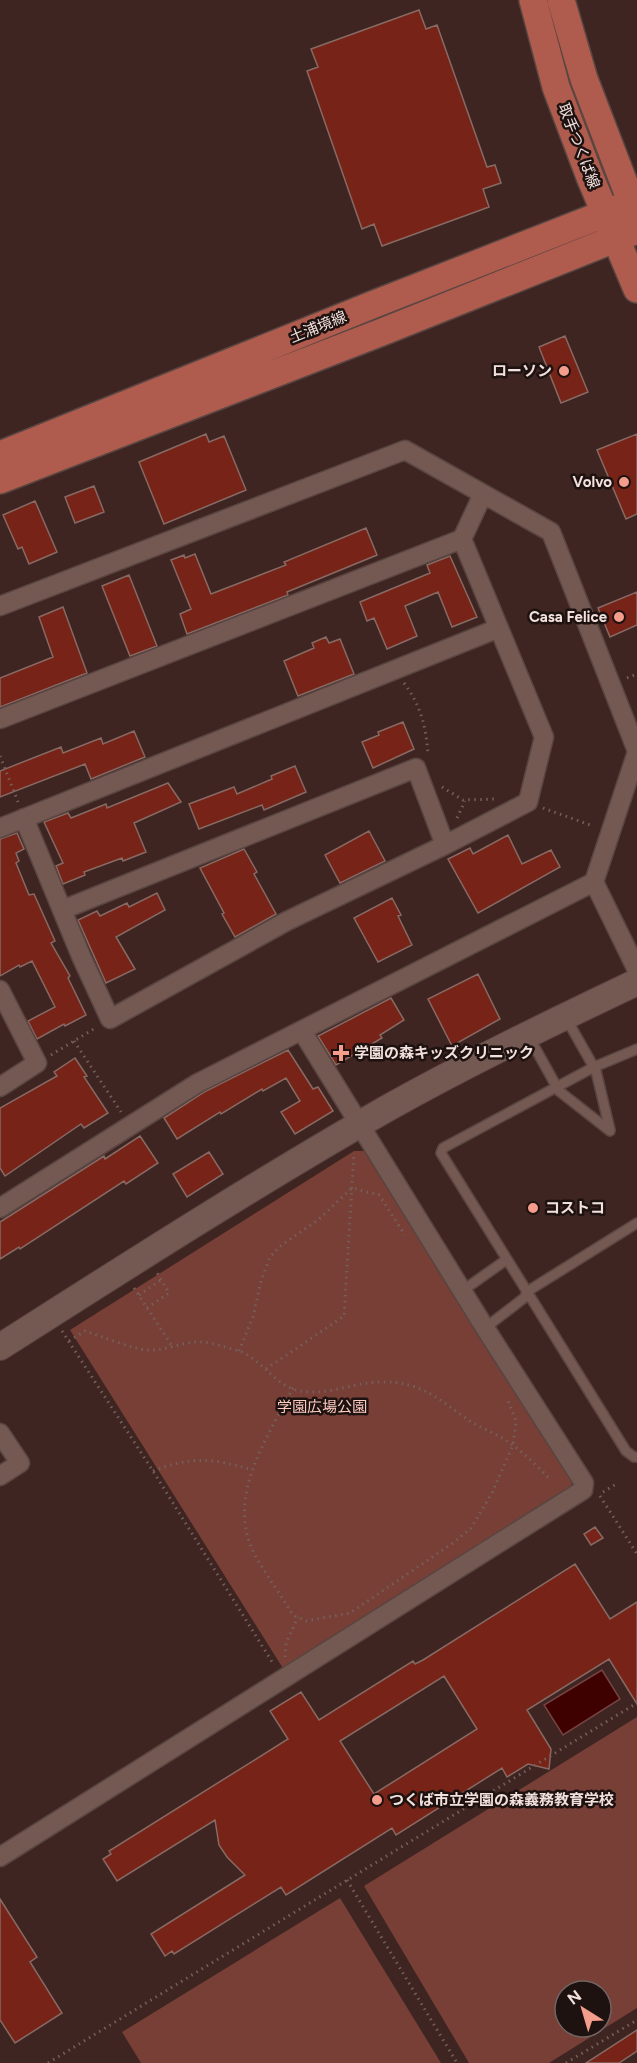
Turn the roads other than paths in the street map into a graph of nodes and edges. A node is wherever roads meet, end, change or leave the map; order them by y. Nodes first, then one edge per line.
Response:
1 (533, 0) edge
2 (561, 0) edge
3 (635, 207) edge
4 (620, 227) edge
5 (637, 289) edge
6 (0, 455) edge
7 (0, 480) edge
8 (483, 494) junction
9 (462, 539) junction
10 (0, 606) edge
11 (499, 628) junction
12 (0, 719) edge
13 (637, 751) edge
14 (24, 818) junction
15 (0, 828) edge
16 (445, 845) junction
17 (594, 882) junction
18 (62, 910) junction
19 (637, 970) edge
20 (637, 982) edge
21 (0, 990) edge
22 (565, 1016) junction
23 (302, 1031) junction
24 (528, 1035) junction
25 (637, 1049) edge
26 (594, 1066) junction
27 (556, 1086) junction
28 (0, 1087) edge
29 (358, 1136) junction
30 (0, 1208) edge
31 (637, 1223) edge
32 (506, 1260) junction
33 (462, 1291) junction
34 (528, 1292) junction
35 (485, 1328) junction
36 (0, 1347) edge
37 (0, 1433) edge
38 (637, 1457) edge
39 (0, 1476) edge
40 (0, 1857) edge

1 - 4 main road, 取手つくば線
2 - 3 main road, 取手つくば線
3 - 4 main road, 土浦境線
4 - 5 main road, 取手つくば線
4 - 6 main road, 土浦境線
4 - 7 main road, 土浦境線
8 - 9 street
8 - 10 street
8 - 13 street
9 - 11 street
9 - 12 street
11 - 14 street
11 - 16 street
13 - 17 street
14 - 15 street
14 - 18 street
16 - 18 street
16 - 18 street
17 - 19 street
17 - 23 street
20 - 22 street
21 - 28 street
22 - 24 street
22 - 26 lane
23 - 29 street
23 - 30 street
24 - 27 lane
24 - 29 street
25 - 26 lane
26 - 27 lane
26 - 27 lane
27 - 32 lane
29 - 33 street
29 - 36 street
31 - 34 lane
32 - 33 lane
32 - 34 lane
33 - 35 street
34 - 35 lane
34 - 38 lane
35 - 40 street
37 - 39 street

